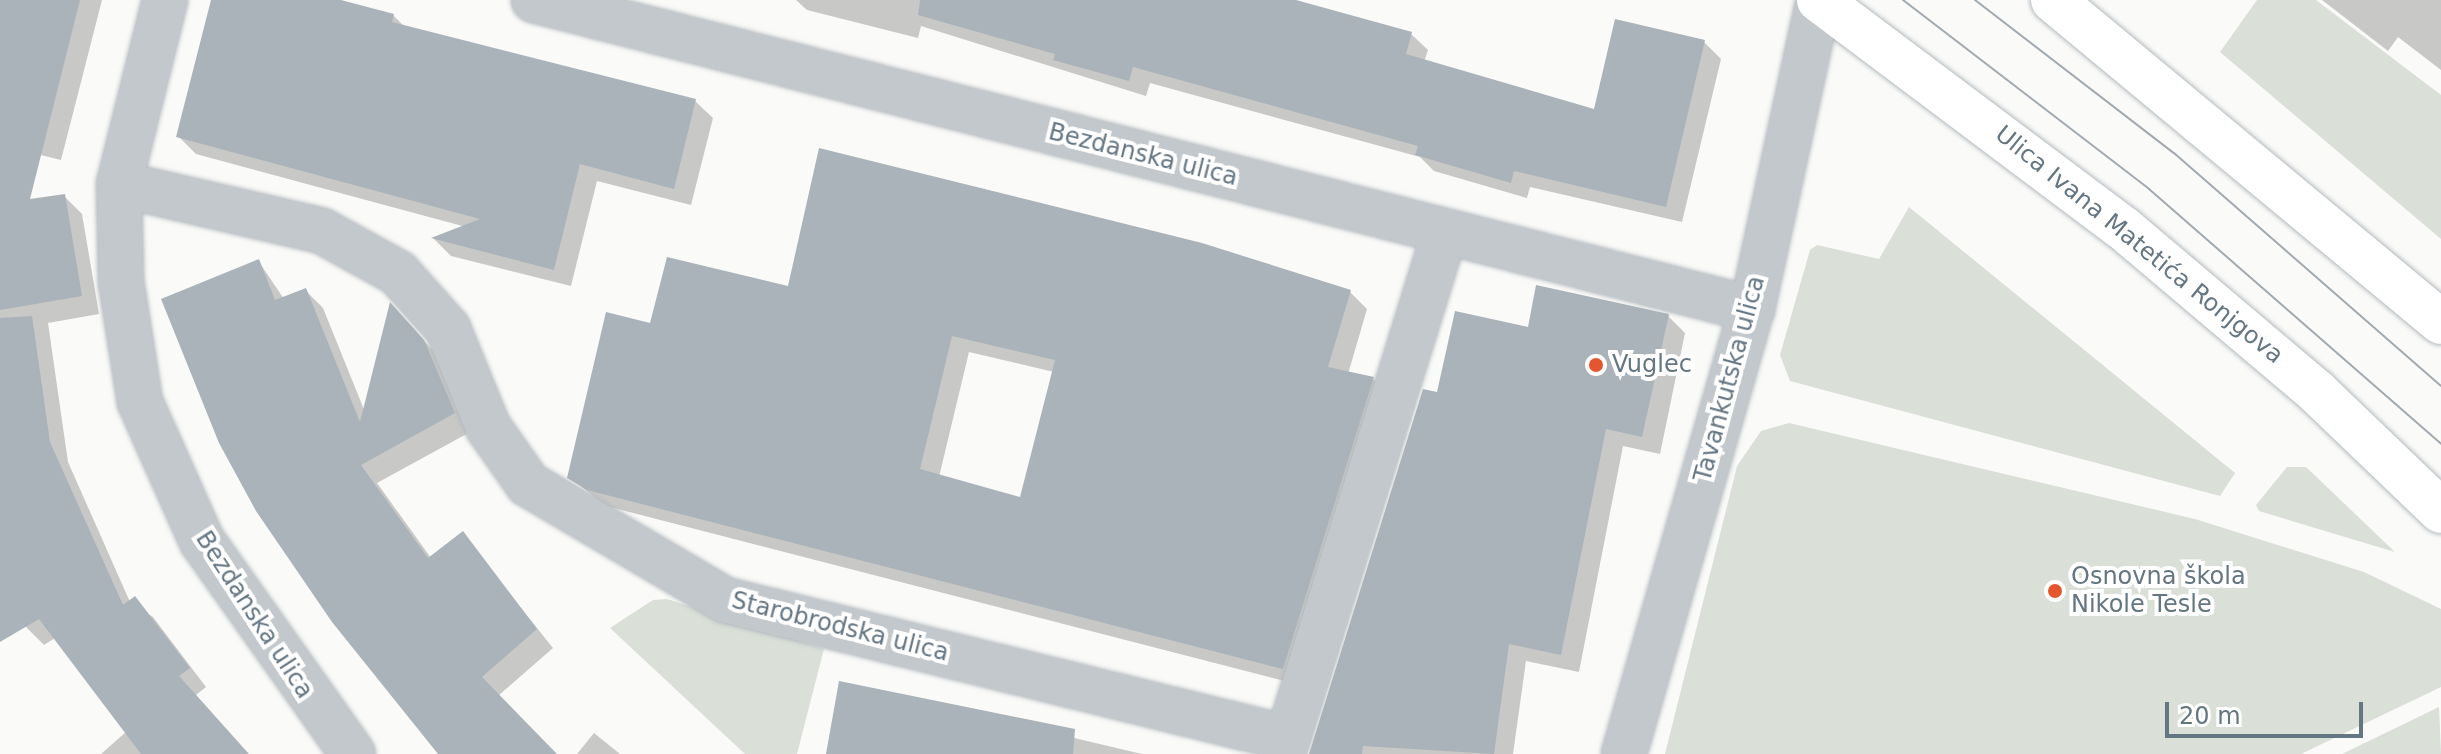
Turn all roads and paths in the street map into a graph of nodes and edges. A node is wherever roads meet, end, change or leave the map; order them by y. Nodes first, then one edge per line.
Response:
1 (165, 0) edge
2 (534, 0) edge
3 (1819, 0) edge
4 (2053, 0) edge
5 (119, 184) junction
6 (1445, 232) junction
7 (1752, 309) junction
8 (2441, 322) edge
9 (2441, 511) edge
10 (1285, 746) edge
11 (353, 754) edge
12 (1624, 754) edge

1 - 5 street, Bezdanska ulica
2 - 6 street, Bezdanska ulica
3 - 7 street, Tavankutska ulica
3 - 9 street, Ulica Ivana Matetića Ronjgova
4 - 8 street
5 - 10 street, Starobrodska ulica
5 - 11 street, Bezdanska ulica
6 - 7 street, Bezdanska ulica
6 - 10 street, Starobrodska ulica
7 - 12 street, Tavankutska ulica

